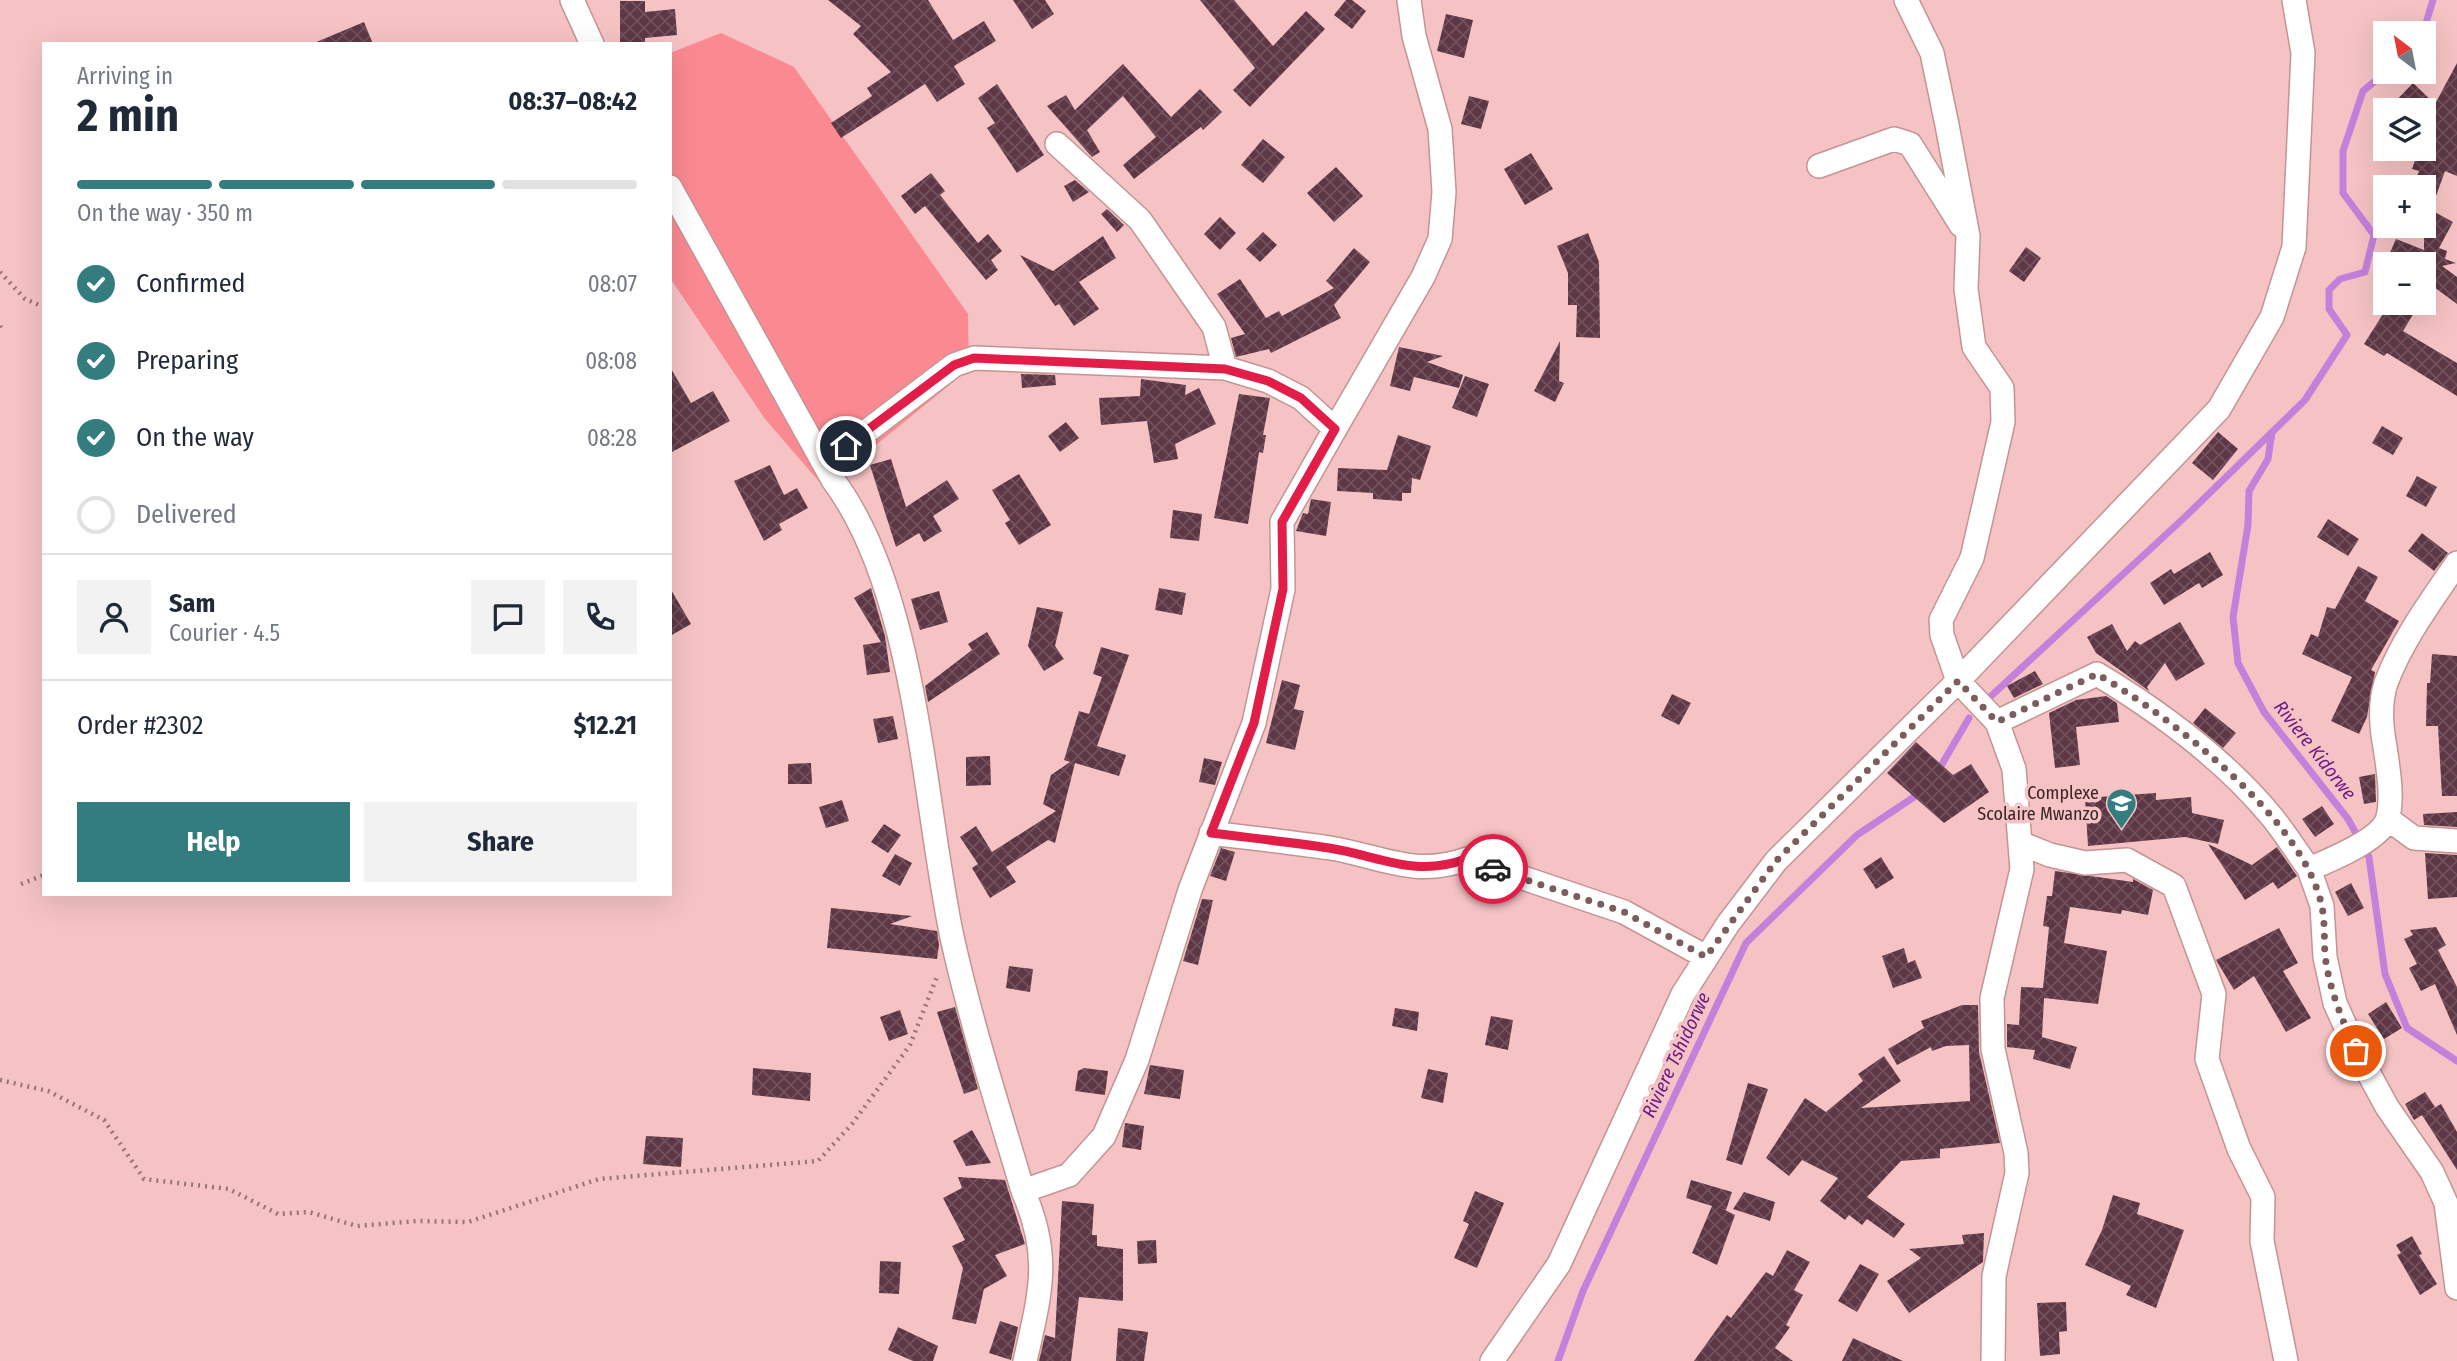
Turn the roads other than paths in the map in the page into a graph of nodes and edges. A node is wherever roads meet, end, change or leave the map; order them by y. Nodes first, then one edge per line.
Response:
1 (572, 0) edge
2 (1409, 0) edge
3 (1906, 0) edge
4 (2294, 0) edge
5 (591, 42) edge
6 (1056, 144) dead end
7 (1819, 166) dead end
8 (672, 191) edge
9 (1968, 236) junction
10 (1225, 369) junction
11 (1335, 429) junction
12 (825, 463) junction
13 (2457, 563) edge
14 (1958, 681) junction
15 (1997, 722) junction
16 (2384, 824) junction
17 (1211, 833) junction
18 (2457, 841) edge
19 (2020, 842) junction
20 (2309, 869) junction
21 (1706, 957) junction
22 (1023, 1191) junction
23 (2457, 1288) edge
24 (1026, 1361) edge
25 (1492, 1361) edge
26 (1993, 1361) edge
27 (2286, 1361) edge

1 - 5 street
2 - 11 street
3 - 9 street
4 - 14 street
6 - 10 street
7 - 9 street
8 - 12 street
9 - 14 street
10 - 11 street
10 - 12 street
11 - 17 street
12 - 22 street
13 - 16 street
14 - 15 street
14 - 21 street
15 - 19 street
15 - 20 street
16 - 18 street
16 - 20 street
17 - 21 street
17 - 22 street
19 - 26 street
19 - 27 street
20 - 23 street
21 - 25 street
22 - 24 street

